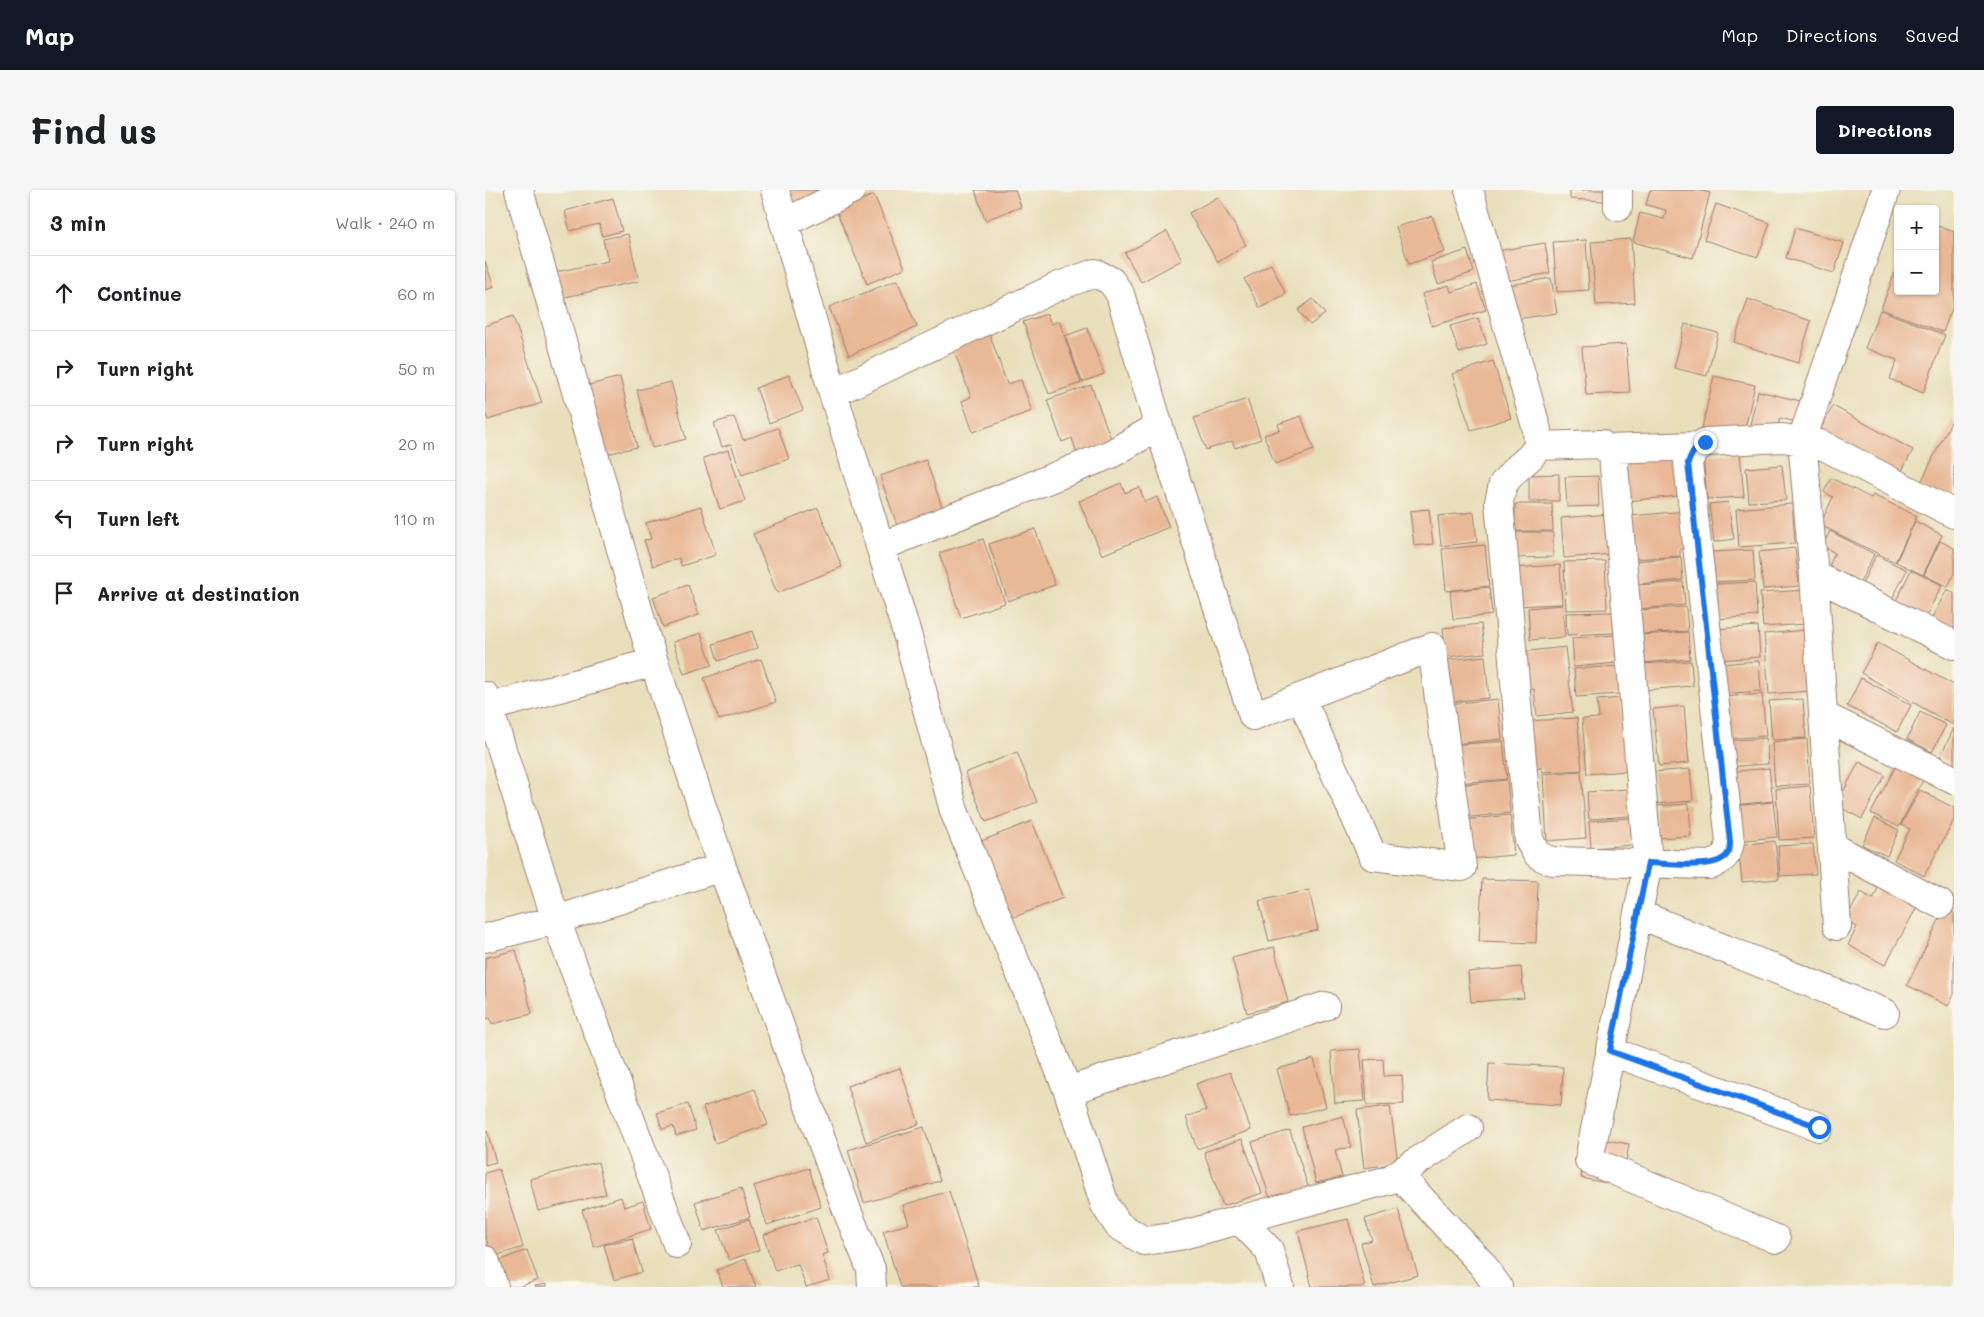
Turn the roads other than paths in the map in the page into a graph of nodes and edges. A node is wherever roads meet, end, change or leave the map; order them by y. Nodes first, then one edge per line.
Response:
1 (519, 190) edge
2 (775, 190) edge
3 (851, 190) edge
4 (1469, 190) edge
5 (1886, 190) edge
6 (784, 223) junction
7 (833, 393) junction
8 (1158, 424) junction
9 (1803, 440) junction
10 (1537, 446) junction
11 (1697, 446) junction
12 (1608, 449) junction
13 (1954, 514) edge
14 (880, 547) junction
15 (1814, 575) junction
16 (1954, 645) edge
17 (654, 662) junction
18 (1301, 698) junction
19 (487, 701) edge
20 (1823, 716) junction
21 (1954, 780) edge
22 (1833, 847) junction
23 (1648, 863) junction
24 (722, 867) junction
25 (1940, 904) dead end
26 (1638, 914) junction
27 (556, 920) junction
28 (1837, 926) dead end
29 (485, 938) edge
30 (1325, 1006) dead end
31 (1885, 1013) dead end
32 (1610, 1051) junction
33 (1068, 1091) junction
34 (1819, 1127) dead end
35 (1468, 1128) dead end
36 (1398, 1174) junction
37 (1240, 1220) junction
38 (1776, 1239) dead end
39 (677, 1244) dead end
40 (485, 1260) edge
41 (494, 1287) edge
42 (871, 1287) edge
43 (1280, 1287) edge
44 (1498, 1287) edge

1 - 17 street
2 - 6 street
3 - 6 street
4 - 10 street
5 - 9 street
6 - 7 street
7 - 8 street
7 - 14 street
8 - 14 street
8 - 18 street
9 - 11 street
9 - 13 street
9 - 15 street
10 - 12 street
10 - 23 street
11 - 12 street
11 - 23 street
12 - 23 street
14 - 33 street
15 - 16 street
15 - 20 street
17 - 19 street
17 - 24 street
18 - 18 street
19 - 27 street
20 - 21 street
20 - 22 street
22 - 25 street
22 - 28 street
23 - 26 street
24 - 27 street
24 - 42 street
26 - 31 street
26 - 32 street
27 - 29 street
27 - 39 street
30 - 33 street
32 - 34 street
32 - 38 street
33 - 37 street
35 - 36 street
36 - 37 street
36 - 44 street
37 - 43 street
40 - 41 street

